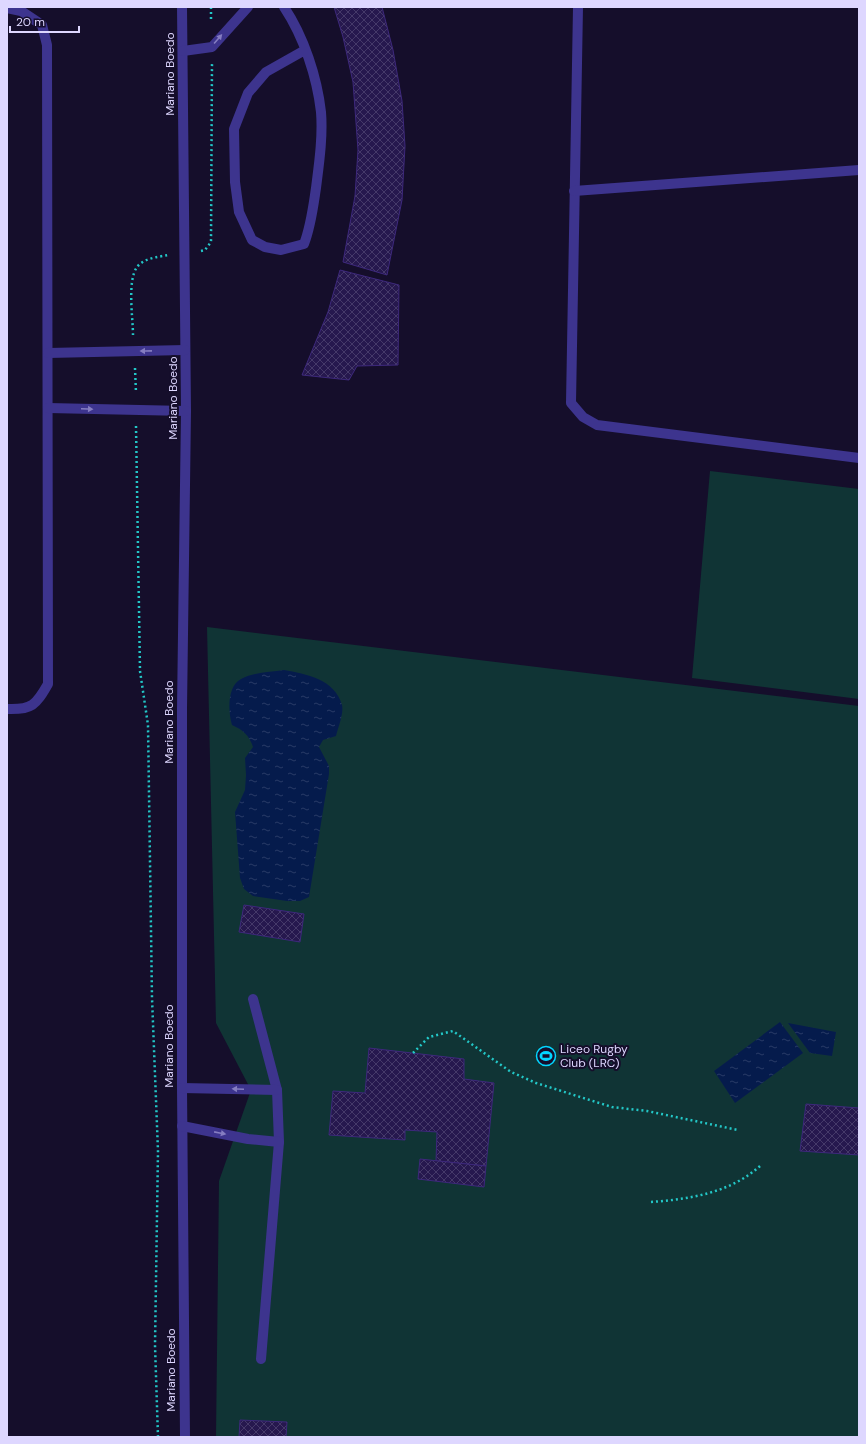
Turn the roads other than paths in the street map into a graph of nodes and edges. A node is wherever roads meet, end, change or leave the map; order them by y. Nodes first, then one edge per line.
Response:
1 (182, 7) edge
2 (248, 7) edge
3 (284, 7) edge
4 (578, 7) edge
5 (7, 8) edge
6 (305, 50) junction
7 (183, 52) junction
8 (859, 170) edge
9 (574, 191) junction
10 (185, 350) junction
11 (48, 353) junction
12 (48, 408) junction
13 (186, 411) junction
14 (859, 458) edge
15 (7, 709) edge
16 (253, 999) dead end
17 (182, 1088) junction
18 (277, 1090) junction
19 (182, 1126) junction
20 (279, 1142) junction
21 (261, 1359) dead end
22 (184, 1437) edge

1 - 7 street, Mariano Boedo
7 -> 2 street
3 - 6 street
4 - 9 street
5 - 11 street
6 - 6 street
7 - 10 street, Mariano Boedo
8 - 9 street
9 - 14 street
10 -> 11 street
10 - 13 street, Mariano Boedo
11 - 12 street
12 -> 13 street
12 - 15 street
13 - 17 street, Mariano Boedo
16 - 18 street
18 -> 17 street
17 - 19 street, Mariano Boedo
18 - 20 street
19 -> 20 street
19 - 22 street, Mariano Boedo
20 - 21 street

